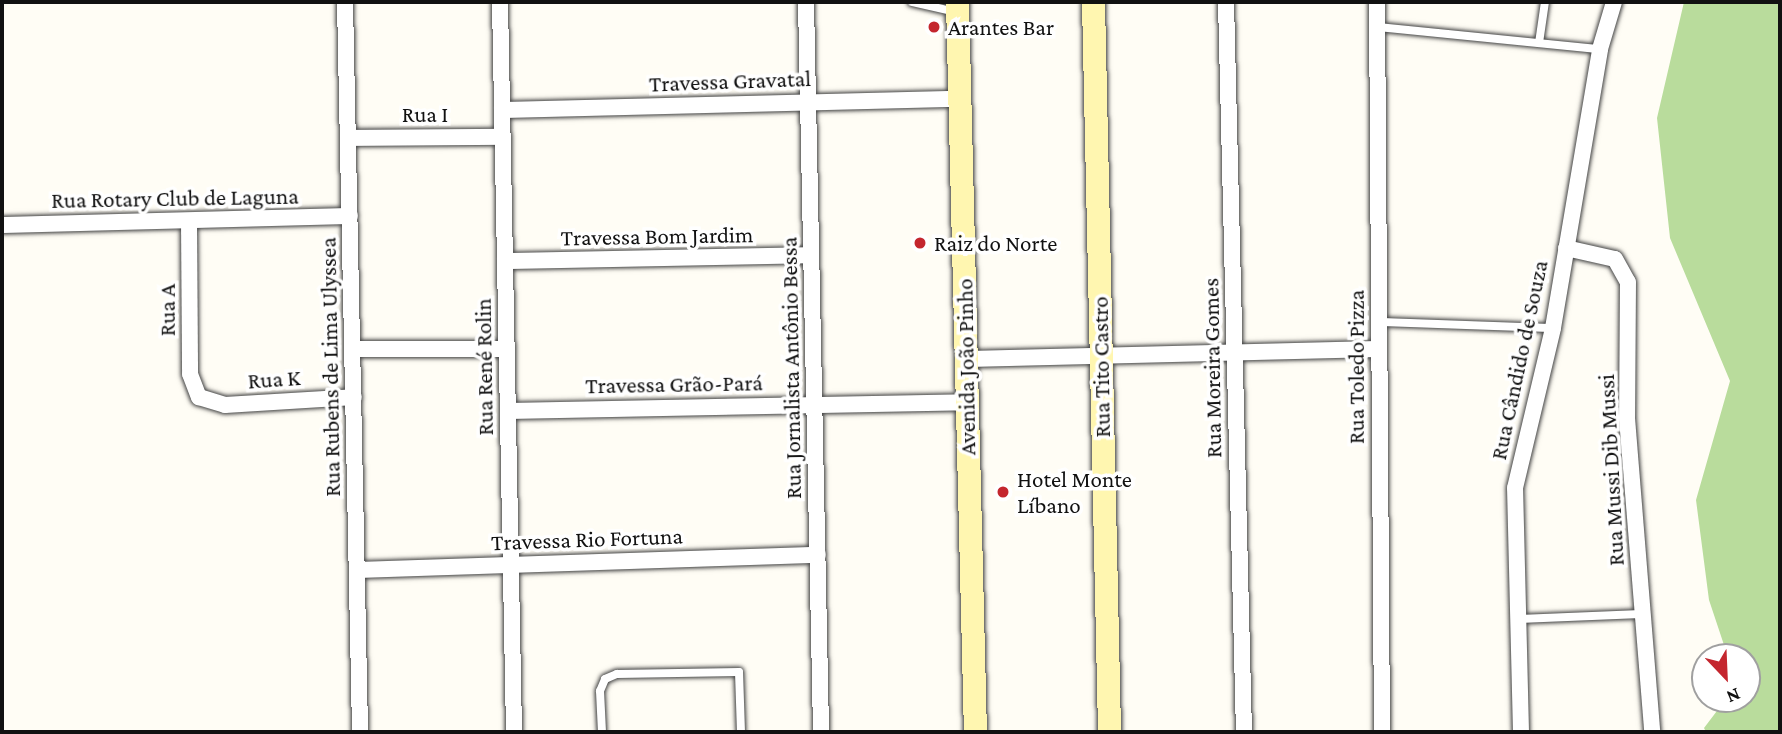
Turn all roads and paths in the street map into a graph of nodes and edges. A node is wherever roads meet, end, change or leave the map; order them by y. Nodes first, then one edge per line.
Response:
1 (345, 2) edge
2 (500, 2) edge
3 (806, 2) edge
4 (912, 2) edge
5 (1093, 2) edge
6 (1226, 2) edge
7 (1377, 2) edge
8 (1545, 2) edge
9 (1614, 2) edge
10 (957, 7) edge
11 (1377, 27) junction
12 (1539, 43) junction
13 (1601, 49) junction
14 (960, 99) junction
15 (808, 102) junction
16 (502, 110) junction
17 (502, 137) junction
18 (348, 138) junction
19 (350, 216) junction
20 (189, 221) junction
21 (2, 225) edge
22 (1566, 248) junction
23 (811, 255) junction
24 (505, 261) junction
25 (1379, 322) junction
26 (1553, 328) junction
27 (353, 349) junction
28 (506, 349) junction
29 (1379, 349) junction
30 (1235, 353) junction
31 (1101, 356) junction
32 (966, 359) junction
33 (199, 397) joint
34 (354, 397) junction
35 (967, 402) junction
36 (814, 404) junction
37 (508, 411) junction
38 (818, 555) junction
39 (510, 564) junction
40 (358, 570) junction
41 (1643, 614) junction
42 (1517, 619) junction
43 (360, 732) edge
44 (514, 732) edge
45 (602, 732) edge
46 (741, 732) edge
47 (821, 732) edge
48 (975, 732) edge
49 (1109, 732) edge
50 (1244, 732) edge
51 (1382, 732) edge
52 (1521, 732) edge
53 (1652, 732) edge

1 - 18 street, Rua Rubens de Lima Ulyssea
2 - 16 street, Rua René Rolin
3 - 15 street, Rua Jornalista Antônio Bessa
4 - 10 lane
5 - 31 main road, Rua Tito Castro
6 - 30 street, Rua Moreira Gomes
7 - 11 street, Rua Toledo Pizza
8 - 12 lane
9 - 13 street, Rua Cândido de Souza
10 - 14 main road, Avenida João Pinho
11 - 12 lane
11 - 25 street, Rua Toledo Pizza
12 - 13 lane
13 - 22 street, Rua Cândido de Souza
14 - 15 street, Travessa Gravatal
14 - 32 main road, Avenida João Pinho
15 - 16 street, Travessa Gravatal
15 - 23 street, Rua Jornalista Antônio Bessa
16 - 17 street, Rua René Rolin
17 - 18 street, Rua I
17 - 24 street, Rua René Rolin
18 - 19 street, Rua Rubens de Lima Ulyssea
19 - 20 street, Rua Rotary Club de Laguna
19 - 27 street, Rua Rubens de Lima Ulyssea
20 - 21 street, Rua Rotary Club de Laguna
20 - 33 street, Rua A
22 - 26 street, Rua Cândido de Souza
22 - 41 street, Rua Mussi Dib Mussi
23 - 24 street, Travessa Bom Jardim
23 - 36 street, Rua Jornalista Antônio Bessa
24 - 28 street, Rua René Rolin
25 - 26 lane
25 - 29 street, Rua Toledo Pizza
26 - 42 street, Rua Cândido de Souza
27 - 28 street
27 - 34 street, Rua Rubens de Lima Ulyssea
28 - 37 street, Rua René Rolin
29 - 30 street
29 - 51 street, Rua Toledo Pizza
30 - 31 street
30 - 50 street, Rua Moreira Gomes
31 - 32 street
31 - 49 main road, Rua Tito Castro
32 - 35 main road, Avenida João Pinho
33 - 34 street, Rua K
34 - 40 street, Rua Rubens de Lima Ulyssea
35 - 36 street, Travessa Grão-Pará
35 - 48 main road, Avenida João Pinho
36 - 37 street, Travessa Grão-Pará
36 - 38 street, Rua Jornalista Antônio Bessa
37 - 39 street, Rua René Rolin
38 - 39 street, Travessa Rio Fortuna
38 - 47 street, Rua Jornalista Antônio Bessa
39 - 40 street, Travessa Rio Fortuna
39 - 44 street, Rua René Rolin
40 - 43 street, Rua Rubens de Lima Ulyssea
41 - 42 lane
41 - 53 street, Rua Mussi Dib Mussi
42 - 52 street, Rua Cândido de Souza
45 - 46 lane

